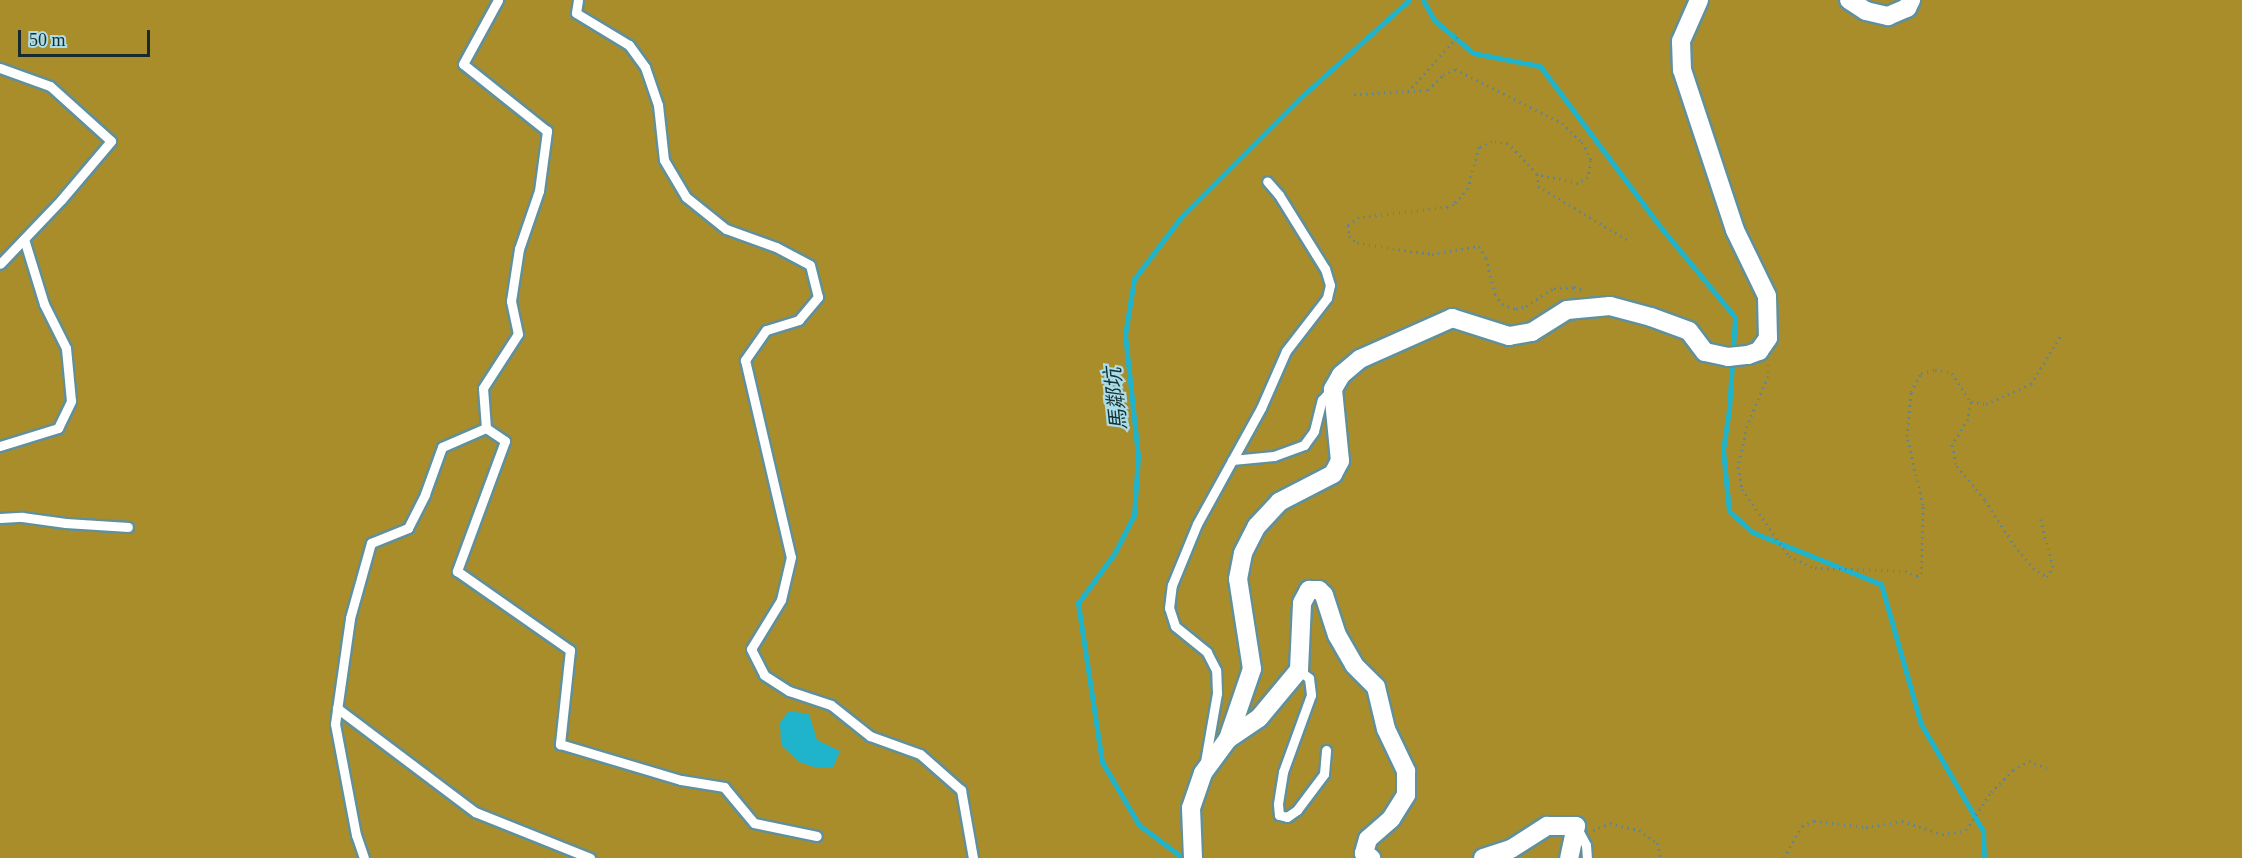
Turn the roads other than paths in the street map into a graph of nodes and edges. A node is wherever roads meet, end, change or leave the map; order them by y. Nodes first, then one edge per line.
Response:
1 (498, 0) edge
2 (578, 0) edge
3 (1699, 0) edge
4 (1849, 0) edge
5 (1911, 0) edge
6 (0, 68) edge
7 (1267, 181) dead end
8 (24, 239) junction
9 (0, 264) edge
10 (1333, 389) junction
11 (486, 429) junction
12 (0, 447) edge
13 (1232, 460) junction
14 (0, 518) edge
15 (128, 527) dead end
16 (1299, 670) junction
17 (337, 708) junction
18 (1228, 739) junction
19 (1326, 750) dead end
20 (1203, 773) junction
21 (1576, 826) junction
22 (817, 836) dead end
23 (364, 858) edge
24 (590, 858) edge
25 (973, 858) edge
26 (1193, 858) edge
27 (1371, 858) edge
28 (1483, 858) edge
29 (1569, 858) edge
30 (1587, 858) edge

1 - 11 lane
2 - 25 lane
3 - 10 street
4 - 5 street
6 - 8 lane
7 - 13 lane
8 - 9 lane
8 - 12 lane
10 - 13 lane
10 - 18 street
11 - 17 lane
11 - 22 lane
13 - 20 lane
14 - 15 lane
16 - 18 street
16 - 19 lane
16 - 27 street
17 - 23 lane
17 - 24 lane
18 - 20 street
20 - 26 street
21 - 28 street
21 - 29 street
21 - 30 lane

